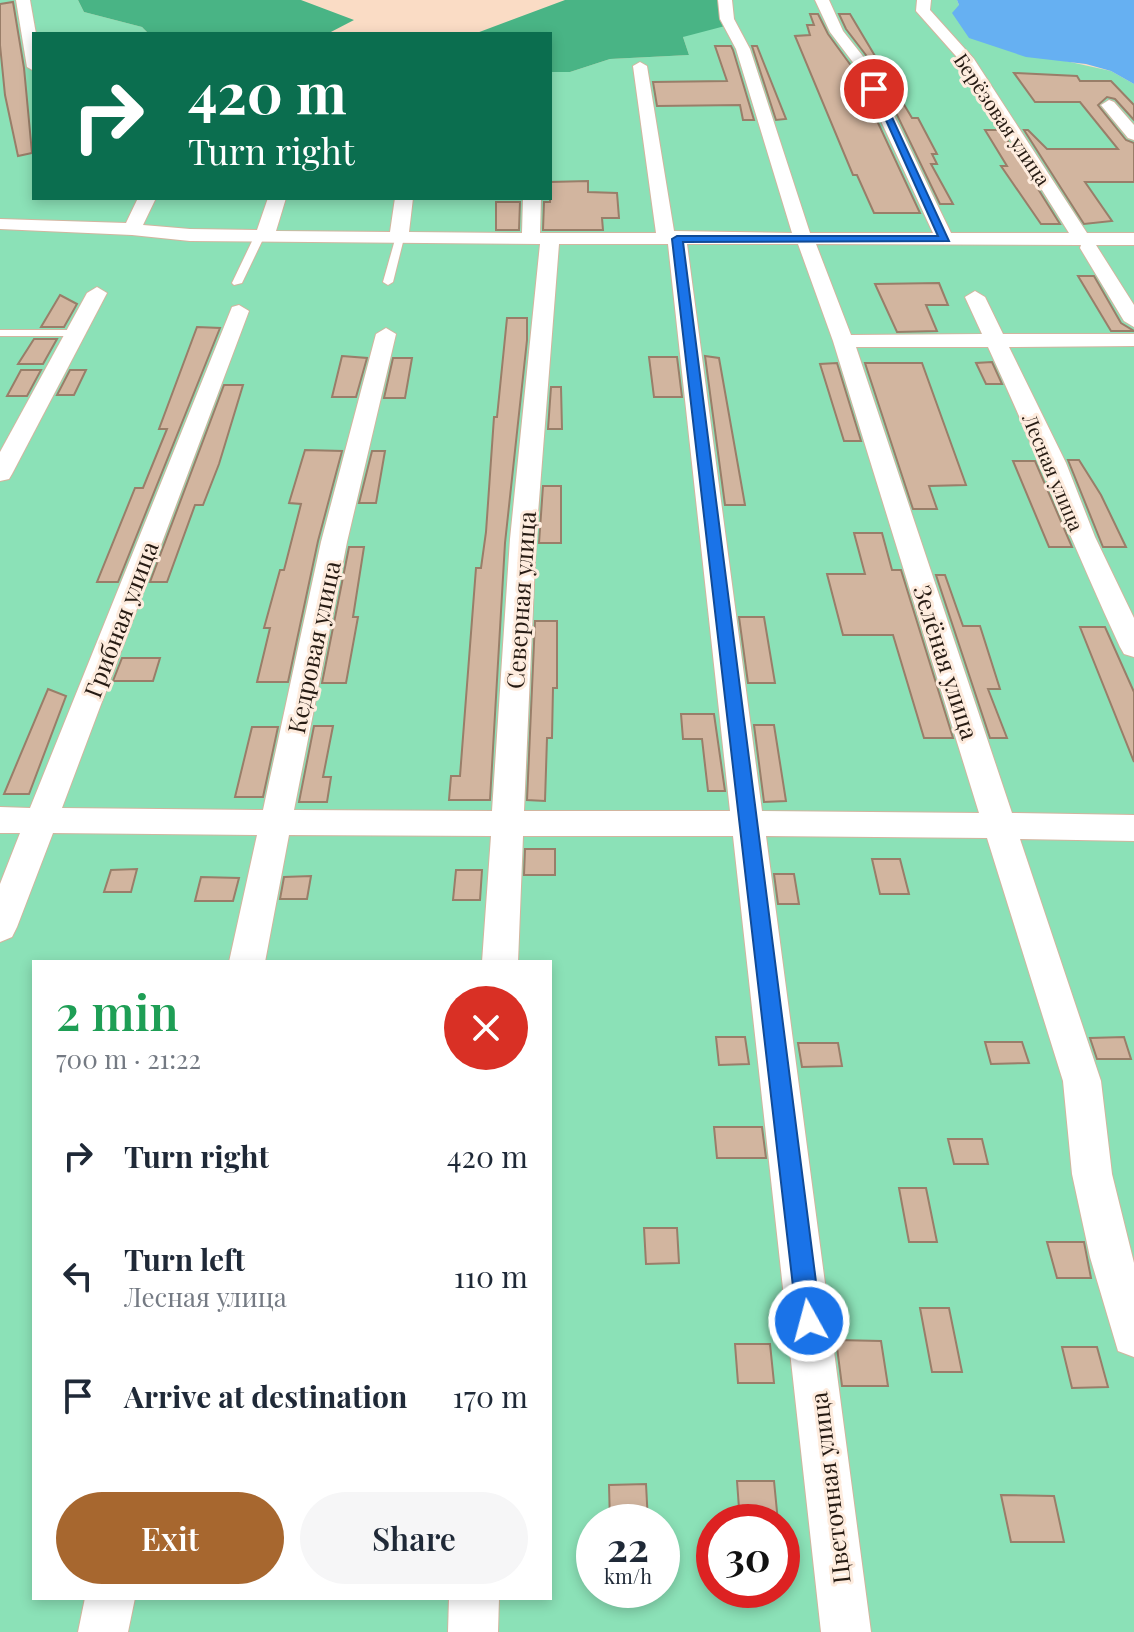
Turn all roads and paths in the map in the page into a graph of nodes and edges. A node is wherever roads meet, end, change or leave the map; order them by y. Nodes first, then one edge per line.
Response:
1 (23, 0) edge
2 (725, 0) edge
3 (822, 0) edge
4 (924, 0) edge
5 (32, 55) edge
6 (640, 66) dead end
7 (1109, 105) dead end
8 (1134, 135) edge
9 (146, 200) edge
10 (276, 200) edge
11 (404, 200) edge
12 (532, 200) edge
13 (41, 207) dead end
14 (0, 224) edge
15 (27, 225) junction
16 (132, 229) junction
17 (262, 235) junction
18 (399, 238) junction
19 (541, 239) junction
20 (677, 239) junction
21 (805, 239) junction
22 (945, 239) junction
23 (1134, 239) edge
24 (1086, 244) junction
25 (388, 282) dead end
26 (97, 293) dead end
27 (238, 297) joint
28 (975, 297) dead end
29 (1134, 321) edge
30 (0, 333) edge
31 (77, 333) junction
32 (386, 334) dead end
33 (1134, 340) edge
34 (843, 341) junction
35 (995, 341) junction
36 (0, 474) edge
37 (1134, 647) edge
38 (0, 820) edge
39 (42, 821) junction
40 (277, 821) junction
41 (750, 823) junction
42 (506, 825) junction
43 (1000, 826) junction
44 (1134, 828) edge
45 (0, 927) edge
46 (247, 960) edge
47 (500, 960) edge
48 (1134, 1335) edge
49 (110, 1600) edge
50 (474, 1600) edge
51 (103, 1632) edge
52 (473, 1632) edge
53 (846, 1632) edge

1 - 5 street
2 - 21 street, Зелёная улица
3 - 22 street
4 - 24 street, Берёзовая улица
6 - 20 street, Цветочная улица
7 - 8 street
9 - 16 street
10 - 17 street
11 - 18 street
12 - 19 street, Северная улица
13 - 15 street
14 - 15 street
15 - 16 street
16 - 17 street
17 - 18 street
17 - 27 lane
18 - 19 street
18 - 25 lane
19 - 20 street
19 - 42 street, Северная улица
20 - 21 street
20 - 41 street, Цветочная улица
21 - 22 street
21 - 34 street, Зелёная улица
22 - 24 street
23 - 24 street
24 - 29 street, Берёзовая улица
26 - 31 street
27 - 39 street, Грибная улица
28 - 35 street, Лесная улица
30 - 31 lane
31 - 36 street
32 - 40 street, Кедровая улица
33 - 35 street
34 - 35 street
34 - 43 street, Зелёная улица
35 - 37 street, Лесная улица
38 - 39 street
39 - 40 street
39 - 45 street, Грибная улица
40 - 42 street
40 - 46 street, Кедровая улица
41 - 42 street
41 - 43 street
41 - 53 street, Цветочная улица
42 - 47 street, Северная улица
43 - 44 street
43 - 48 street, Зелёная улица
49 - 51 street
50 - 52 street

